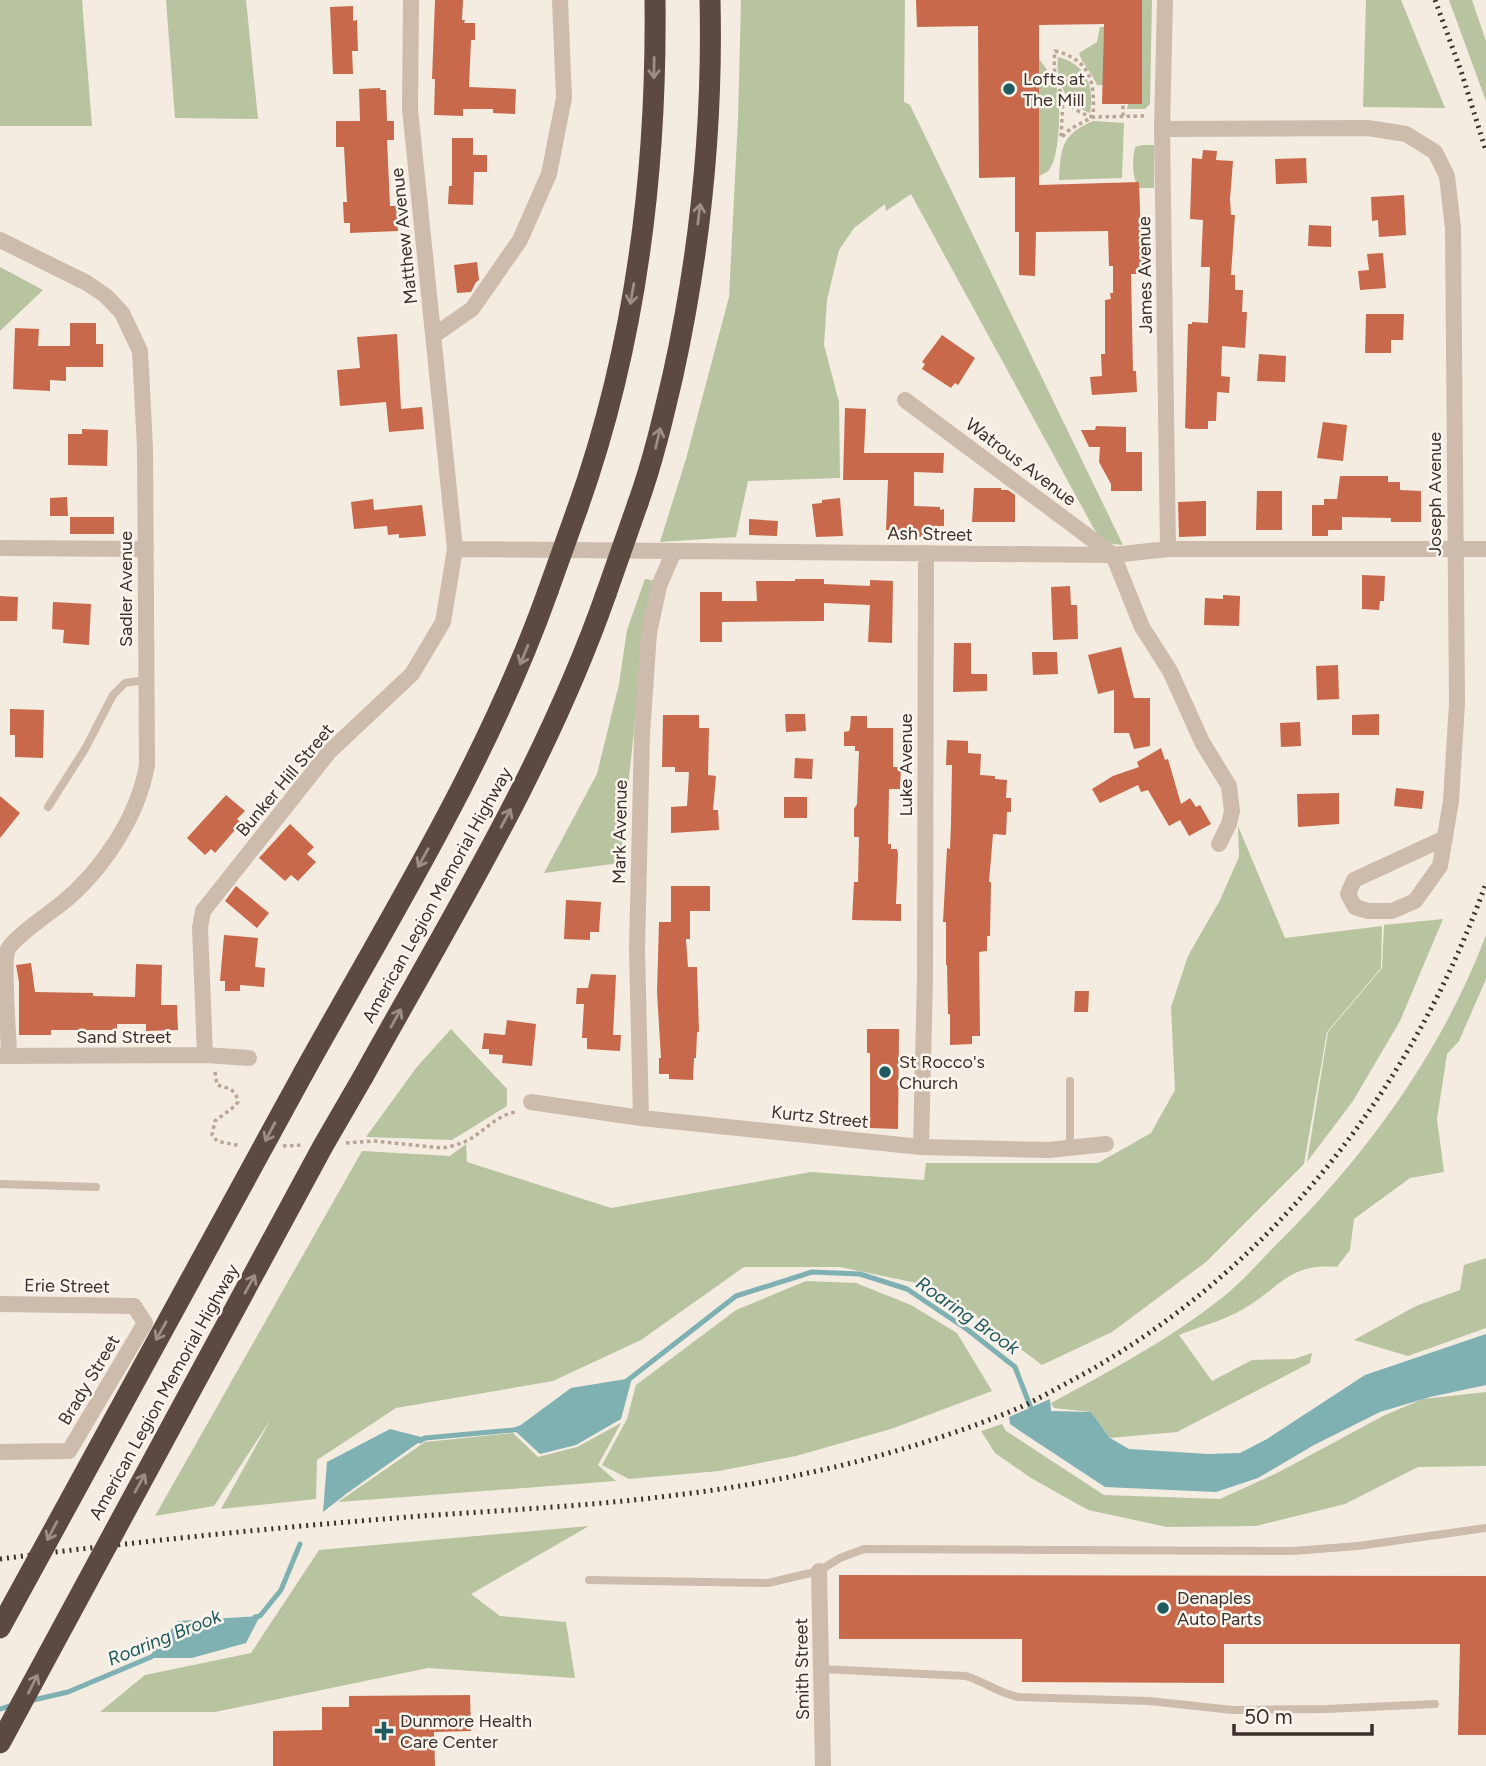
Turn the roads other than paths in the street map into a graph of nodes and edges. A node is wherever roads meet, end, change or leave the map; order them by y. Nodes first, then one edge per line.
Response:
1 (411, 0) edge
2 (560, 0) edge
3 (655, 0) edge
4 (710, 0) edge
5 (1165, 0) edge
6 (1162, 122) junction
7 (0, 240) edge
8 (433, 336) junction
9 (905, 400) dead end
10 (0, 548) edge
11 (1454, 548) junction
12 (146, 549) junction
13 (455, 549) junction
14 (1168, 549) junction
15 (1486, 549) edge
16 (674, 551) junction
17 (926, 553) junction
18 (1113, 555) junction
19 (145, 680) junction
20 (48, 807) dead end
21 (1445, 838) junction
22 (1219, 844) dead end
23 (205, 1055) junction
24 (5, 1056) edge
25 (249, 1058) dead end
26 (1070, 1082) dead end
27 (531, 1102) dead end
28 (641, 1118) junction
29 (1106, 1144) dead end
30 (921, 1147) junction
31 (1070, 1148) junction
32 (0, 1184) edge
33 (96, 1188) dead end
34 (0, 1304) edge
35 (134, 1306) joint
36 (0, 1452) edge
37 (1486, 1528) edge
38 (819, 1571) junction
39 (589, 1580) dead end
40 (0, 1628) edge
41 (821, 1670) junction
42 (1434, 1704) dead end
43 (0, 1743) edge
44 (823, 1766) edge

1 - 8 street, Matthew Avenue
2 - 8 street
3 -> 40 highway, American Legion Memorial Highway, bridge
43 -> 4 highway, American Legion Memorial Highway, bridge
5 - 6 street, James Avenue
6 - 11 street, Joseph Avenue
6 - 14 street, James Avenue
7 - 12 street, Sadler Avenue
8 - 13 street, Matthew Avenue
9 - 18 street, Watrous Avenue
10 - 12 street
11 - 14 street, Ash Street
11 - 15 street, Ash Street
11 - 21 street, Joseph Avenue
12 - 19 street, Sadler Avenue
13 - 16 street, Ash Street
13 - 23 street, Bunker Hill Street
14 - 18 street, Ash Street
16 - 17 street, Ash Street
16 - 28 street, Mark Avenue
17 - 18 street, Ash Street
17 - 30 street, Luke Avenue
18 - 22 street
19 - 20 lane
19 - 24 street, Sadler Avenue
21 - 21 street, Joseph Avenue
23 - 24 street, Sand Street
23 - 25 street, Sand Street
26 - 31 lane
27 - 28 street, Kurtz Street
28 - 30 street, Kurtz Street
29 - 31 street, Kurtz Street
30 - 31 street, Kurtz Street
32 - 33 lane
34 - 35 street, Erie Street
35 - 36 street, Brady Street
37 - 38 lane
38 - 39 lane
38 - 41 street, Smith Street
41 - 42 lane
41 - 44 street, Smith Street

